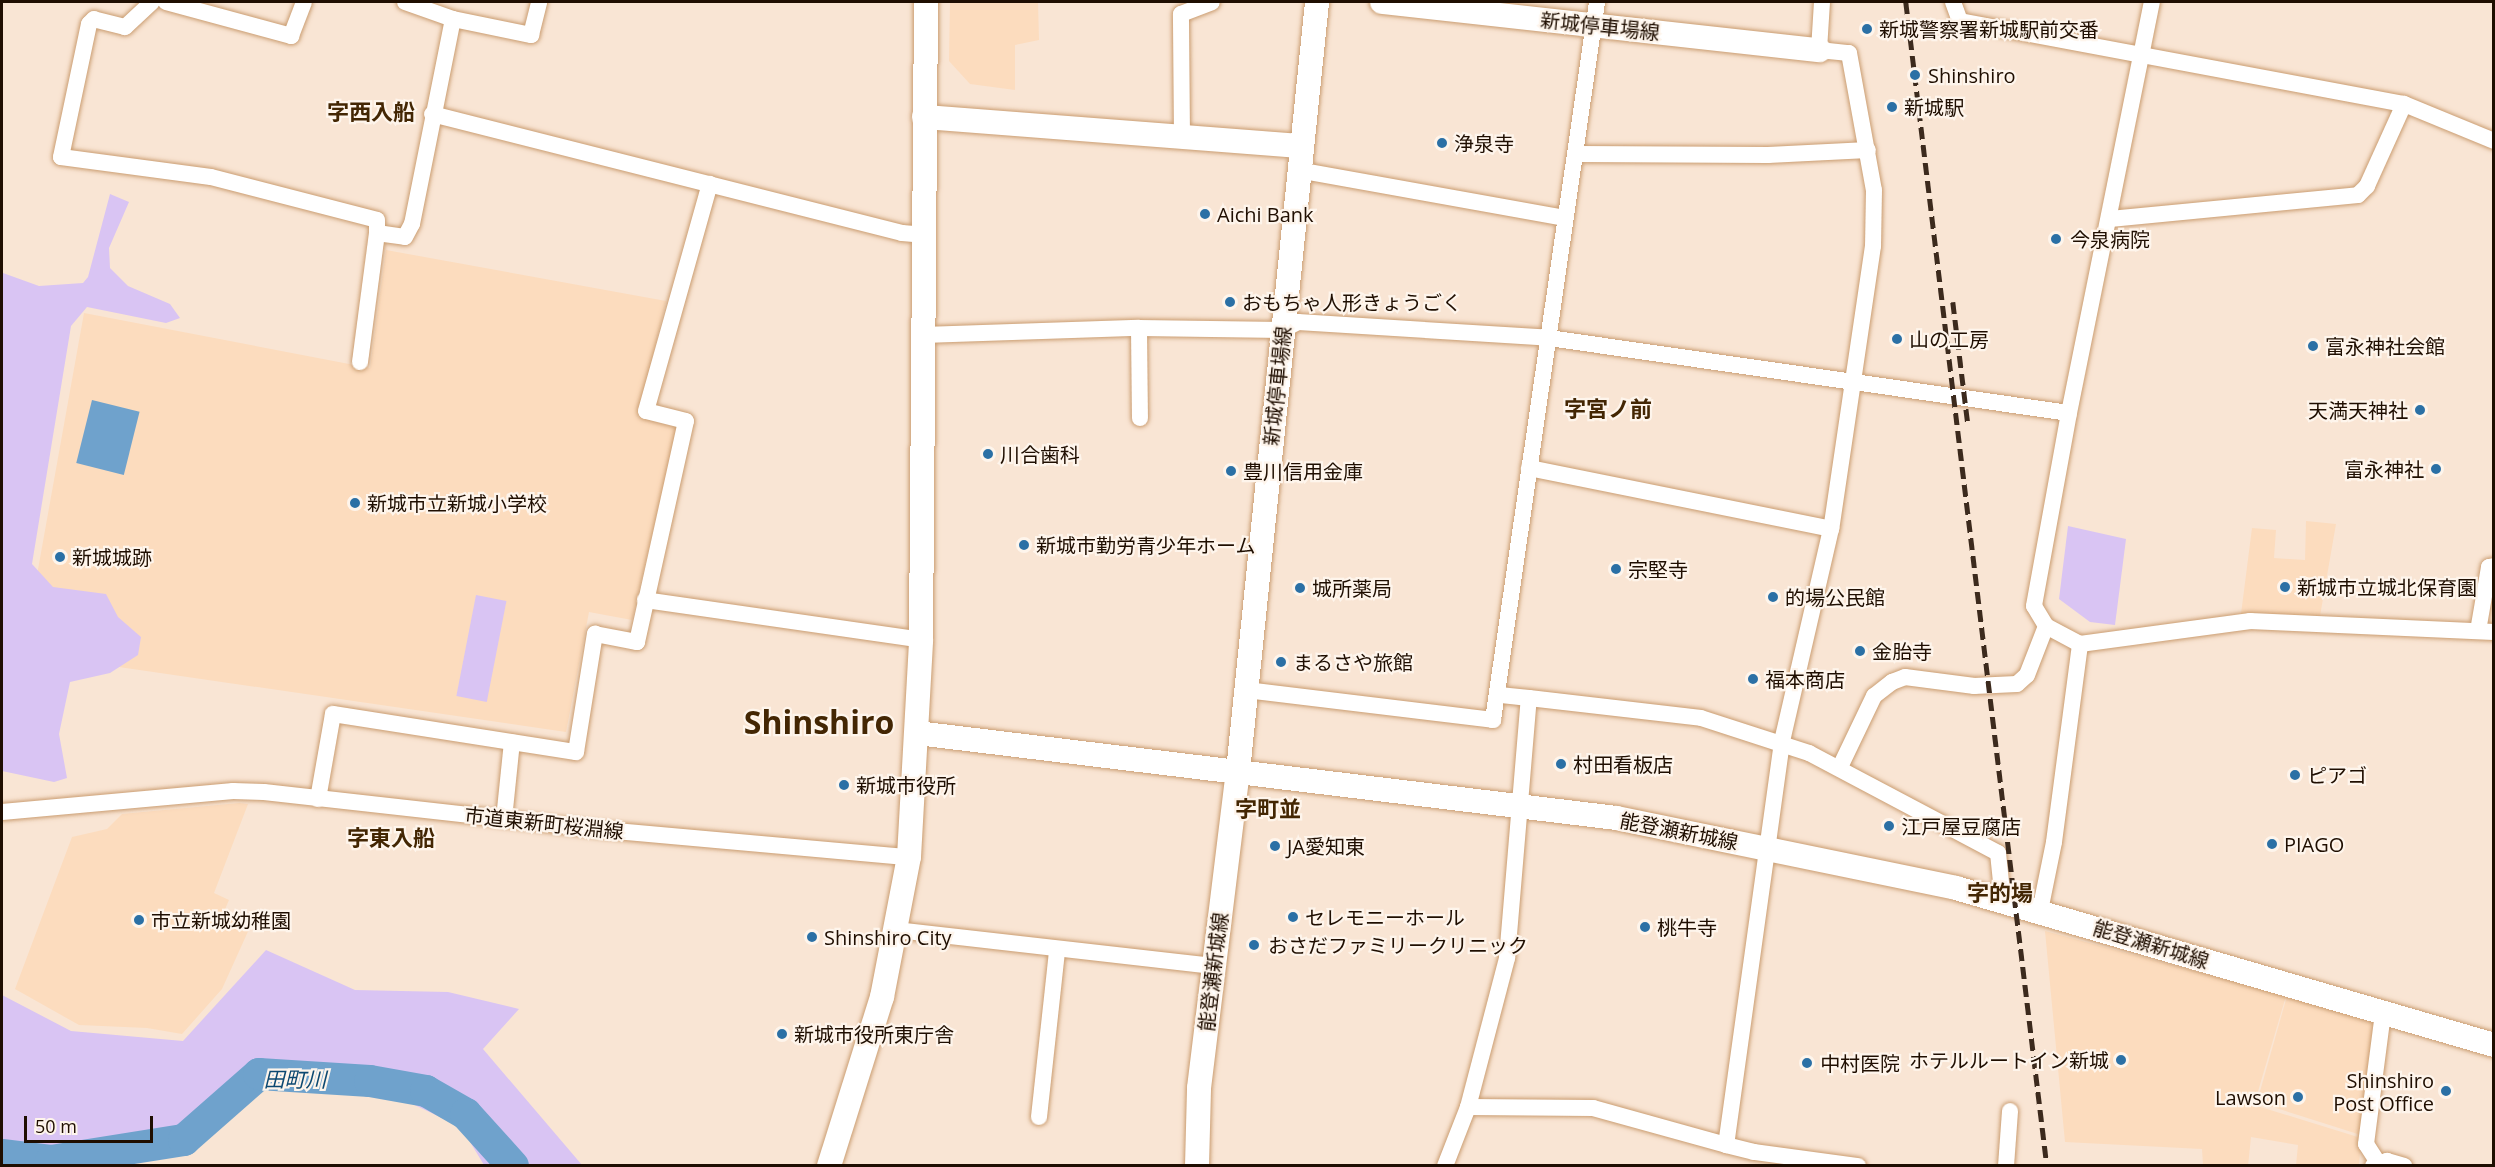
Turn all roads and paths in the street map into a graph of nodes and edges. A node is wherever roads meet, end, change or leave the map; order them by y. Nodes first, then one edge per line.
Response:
1 (152, 2) edge
2 (166, 2) edge
3 (304, 2) edge
4 (405, 2) edge
5 (539, 2) edge
6 (926, 2) edge
7 (1212, 2) edge
8 (1317, 2) edge
9 (1382, 2) edge
10 (1597, 2) edge
11 (1822, 2) edge
12 (1953, 2) edge
13 (2152, 2) edge
14 (1523, 10) edge
15 (453, 19) junction
16 (1594, 26) junction
17 (1819, 50) junction
18 (2142, 53) junction
19 (2404, 104) junction
20 (432, 114) junction
21 (924, 117) junction
22 (1182, 136) junction
23 (2493, 141) edge
24 (1300, 146) junction
25 (1868, 150) junction
26 (1577, 154) junction
27 (1298, 170) junction
28 (710, 184) junction
29 (1565, 218) junction
30 (2110, 219) junction
31 (377, 233) junction
32 (923, 235) junction
33 (1139, 328) junction
34 (1283, 330) junction
35 (923, 335) junction
36 (1549, 338) junction
37 (360, 362) dead end
38 (1856, 380) junction
39 (2069, 413) junction
40 (1140, 418) dead end
41 (1530, 468) junction
42 (1831, 529) junction
43 (2492, 563) edge
44 (645, 600) junction
45 (2046, 626) junction
46 (2486, 632) edge
47 (921, 640) junction
48 (2080, 644) junction
49 (1246, 690) junction
50 (1499, 695) junction
51 (1529, 698) junction
52 (917, 733) junction
53 (512, 742) junction
54 (1782, 742) junction
55 (1840, 767) junction
56 (1238, 771) junction
57 (318, 799) junction
58 (1522, 806) junction
59 (2, 812) edge
60 (504, 819) junction
61 (1766, 848) junction
62 (909, 857) junction
63 (2003, 901) junction
64 (2040, 911) junction
65 (897, 930) junction
66 (1057, 950) junction
67 (1214, 966) junction
68 (2383, 1013) junction
69 (2493, 1045) edge
70 (1468, 1107) junction
71 (2010, 1111) dead end
72 (1039, 1117) dead end
73 (1726, 1145) junction
74 (1836, 1163) edge
75 (2375, 1163) edge
76 (829, 1166) edge
77 (1197, 1166) edge
78 (1445, 1166) edge
79 (1858, 1166) edge
80 (2006, 1166) edge
81 (2404, 1166) edge

1 - 31 street
2 - 3 street
4 - 15 street
5 - 15 street
6 - 21 main road
7 - 22 street
8 - 24 main road, 新城停車場線
9 - 14 main road, 新城停車場線
10 - 16 street
11 - 17 street
12 - 18 street
13 - 18 street
14 - 16 main road, 新城停車場線
15 - 20 street
16 - 17 main road, 新城停車場線
16 - 26 street
17 - 25 street
18 - 19 street
18 - 30 street
19 - 23 street
19 - 30 street
20 - 28 street
20 - 31 street
21 - 22 main road
21 - 32 main road
22 - 24 main road
24 - 27 main road, 新城停車場線
25 - 26 street
25 - 38 street
26 - 29 street
27 - 29 street
27 - 34 main road, 新城停車場線
28 - 32 street
28 - 44 street
29 - 36 street
30 - 39 street
31 - 37 street
32 - 35 main road
33 - 34 street
33 - 35 street
33 - 40 street
34 - 36 street
34 - 49 main road, 新城停車場線
35 - 47 main road
36 - 38 street
36 - 41 street
38 - 39 street
38 - 42 street
39 - 45 street
41 - 42 street
41 - 50 street
42 - 54 street
43 - 46 street
44 - 47 street
44 - 53 street
45 - 48 street
45 - 55 street
46 - 48 street
47 - 52 main road
48 - 64 street
49 - 50 street
49 - 56 main road, 新城停車場線
50 - 51 street
51 - 54 street
51 - 58 street
52 - 56 main road
52 - 62 main road
53 - 57 street
53 - 60 street
54 - 55 street
54 - 61 street
55 - 63 street
56 - 58 main road, 能登瀬新城線
56 - 67 main road, 能登瀬新城線
57 - 59 street, 市道東新町桜淵線
57 - 60 street, 市道東新町桜淵線
58 - 61 main road, 能登瀬新城線
58 - 70 street
60 - 62 street, 市道東新町桜淵線
61 - 63 main road, 能登瀬新城線
61 - 73 street
62 - 65 main road
63 - 64 main road, 能登瀬新城線
64 - 68 main road, 能登瀬新城線
65 - 66 street
65 - 76 main road
66 - 67 street
66 - 72 street
67 - 77 main road, 能登瀬新城線
68 - 69 main road, 能登瀬新城線
68 - 75 street
70 - 73 street
70 - 78 street
71 - 80 street
73 - 74 street
74 - 79 street
75 - 81 street

